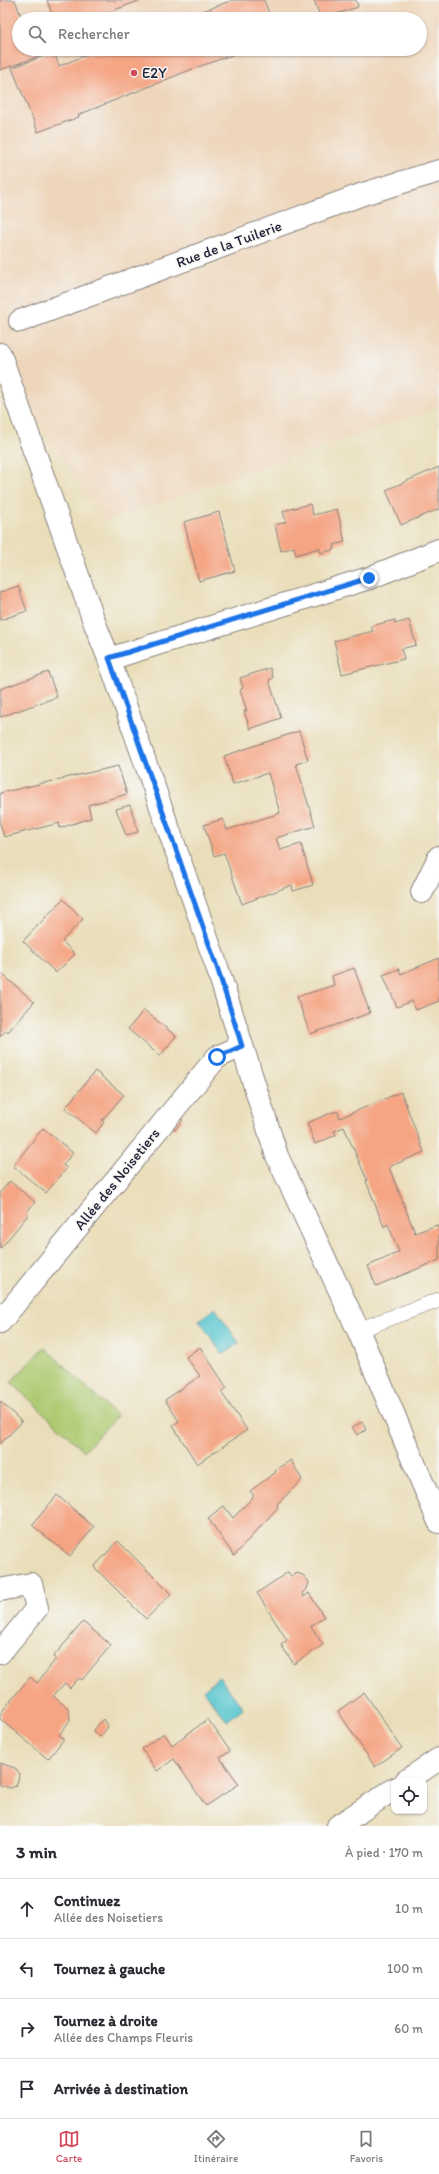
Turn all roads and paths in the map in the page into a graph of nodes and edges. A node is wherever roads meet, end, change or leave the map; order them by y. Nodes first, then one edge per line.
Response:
1 (439, 171) edge
2 (20, 321) dead end
3 (0, 354) edge
4 (439, 550) edge
5 (109, 658) junction
6 (439, 856) edge
7 (422, 892) dead end
8 (242, 1046) junction
9 (439, 1300) edge
10 (0, 1322) edge
11 (358, 1330) junction
12 (439, 1522) edge
13 (0, 1590) edge
14 (0, 1653) edge
15 (439, 1759) edge
16 (410, 1778) edge
17 (391, 1791) edge
18 (343, 1824) edge

1 - 2 street, Rue de la Tuilerie
3 - 5 street
4 - 5 street
5 - 8 street
6 - 7 street
8 - 10 street, Allée des Noisetiers
8 - 11 street
9 - 11 lane
11 - 12 street
13 - 14 street
15 - 16 street
17 - 18 street

